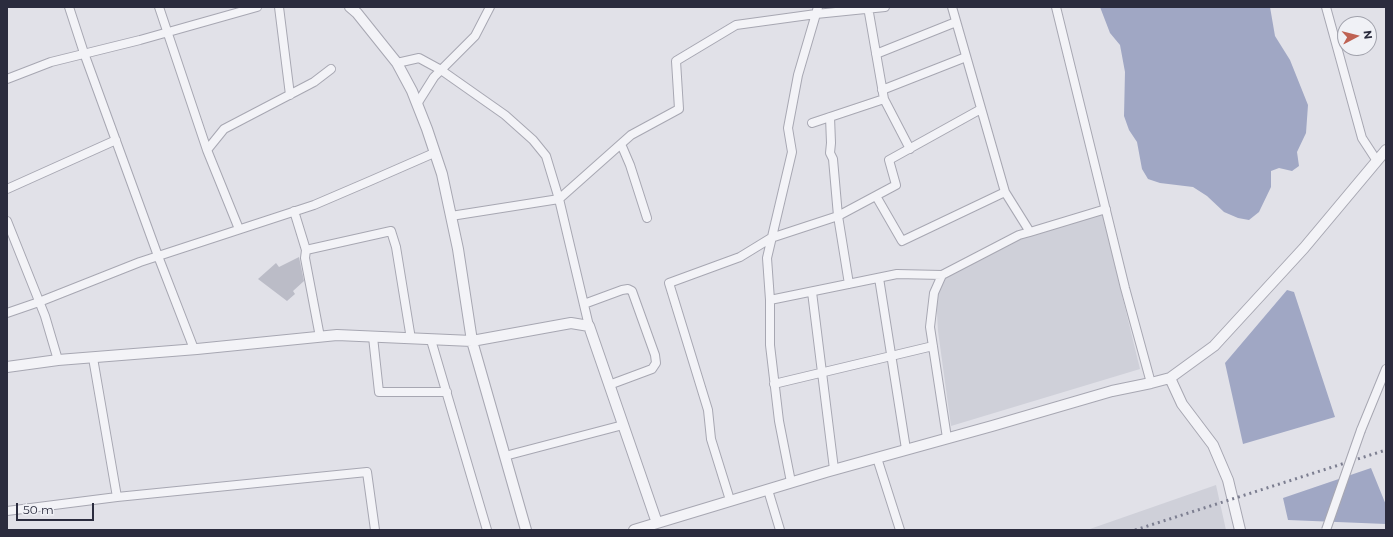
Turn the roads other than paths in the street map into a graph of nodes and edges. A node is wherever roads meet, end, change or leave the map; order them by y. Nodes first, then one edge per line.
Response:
1 (69, 7) edge
2 (159, 7) edge
3 (257, 7) edge
4 (279, 7) edge
5 (350, 7) edge
6 (490, 7) edge
7 (885, 7) edge
8 (952, 7) edge
9 (1056, 7) edge
10 (1326, 7) edge
11 (868, 8) edge
12 (817, 11) edge
13 (956, 22) junction
14 (167, 32) junction
15 (84, 53) junction
16 (876, 54) junction
17 (966, 57) junction
18 (398, 63) junction
19 (331, 69) dead end
20 (441, 70) junction
21 (7, 79) edge
22 (882, 90) junction
23 (290, 94) junction
24 (884, 100) junction
25 (417, 104) junction
26 (981, 109) junction
27 (830, 117) junction
28 (812, 123) dead end
29 (116, 140) junction
30 (621, 144) junction
31 (910, 148) junction
32 (207, 150) junction
33 (1386, 150) edge
34 (434, 152) junction
35 (1377, 161) junction
36 (7, 189) edge
37 (1005, 192) junction
38 (876, 196) junction
39 (559, 199) junction
40 (1106, 209) junction
41 (294, 211) junction
42 (451, 216) junction
43 (838, 216) junction
44 (647, 218) dead end
45 (7, 221) edge
46 (239, 229) junction
47 (1030, 232) junction
48 (771, 238) junction
49 (306, 250) junction
50 (158, 256) junction
51 (942, 275) junction
52 (879, 278) junction
53 (849, 284) junction
54 (812, 292) junction
55 (770, 300) junction
56 (39, 302) junction
57 (584, 304) junction
58 (7, 313) edge
59 (589, 326) junction
60 (320, 337) junction
61 (373, 337) junction
62 (411, 339) junction
63 (431, 340) junction
64 (472, 341) junction
65 (933, 346) junction
66 (194, 349) junction
67 (892, 356) junction
68 (93, 358) junction
69 (58, 360) junction
70 (7, 367) edge
71 (1386, 369) edge
72 (822, 372) junction
73 (1170, 378) junction
74 (1151, 383) junction
75 (774, 384) junction
76 (609, 385) junction
77 (447, 392) junction
78 (623, 424) junction
79 (947, 438) junction
80 (906, 449) junction
81 (505, 456) junction
82 (877, 458) junction
83 (834, 469) junction
84 (791, 482) junction
85 (768, 490) junction
86 (117, 497) junction
87 (730, 500) junction
88 (7, 510) edge
89 (658, 526) edge
90 (376, 530) edge
91 (487, 530) edge
92 (526, 530) edge
93 (634, 530) edge
94 (779, 530) edge
95 (900, 530) edge
96 (1240, 530) edge
97 (1326, 530) edge

1 - 15 street
2 - 14 street
3 - 14 street
4 - 23 street
5 - 18 street
6 - 20 street
7 - 11 street
8 - 13 street
9 - 40 street
10 - 35 street
11 - 12 street
11 - 16 street
12 - 30 street
12 - 48 street
13 - 16 street
13 - 17 street
14 - 15 street
14 - 32 street
15 - 21 street
15 - 29 street
16 - 22 street
17 - 22 street
17 - 26 street
18 - 20 street
18 - 25 street
19 - 23 street
20 - 25 street
20 - 39 street
22 - 24 street
23 - 32 street
24 - 27 street
24 - 31 street
25 - 34 street
26 - 31 street
26 - 37 street
27 - 28 street
27 - 43 street
29 - 36 street
29 - 50 street
30 - 39 street
30 - 44 street
31 - 38 street
32 - 46 street
33 - 35 street
34 - 41 street
34 - 42 street
35 - 73 street
37 - 38 street
37 - 47 street
38 - 43 street
39 - 42 street
39 - 57 street
40 - 47 street
40 - 74 street
41 - 46 street
41 - 49 street
42 - 64 street
43 - 48 street
43 - 53 street
45 - 56 street
46 - 50 street
47 - 51 street
48 - 55 street
48 - 87 street
49 - 60 street
49 - 62 street
50 - 56 street
50 - 66 street
51 - 52 street
51 - 65 street
52 - 53 street
52 - 67 street
53 - 54 street
54 - 55 street
54 - 72 street
55 - 75 street
56 - 58 street
56 - 69 street
57 - 59 street
57 - 76 street
59 - 64 street
59 - 76 street
60 - 61 street
60 - 66 street
61 - 62 street
61 - 77 street
62 - 63 street
63 - 64 street
63 - 77 street
64 - 81 street
65 - 67 street
65 - 79 street
66 - 68 street
67 - 72 street
67 - 80 street
68 - 69 street
68 - 86 street
69 - 70 street
71 - 97 street, bridge
72 - 75 street
72 - 83 street
73 - 74 street
73 - 96 street
74 - 79 street
75 - 84 street
76 - 78 street
77 - 91 street
78 - 81 street
78 - 89 street
79 - 80 street
80 - 82 street
81 - 92 street
82 - 83 street
82 - 95 street
83 - 84 street
84 - 85 street
85 - 87 street
85 - 94 street
86 - 88 street
86 - 90 street
87 - 89 street
89 - 93 street

